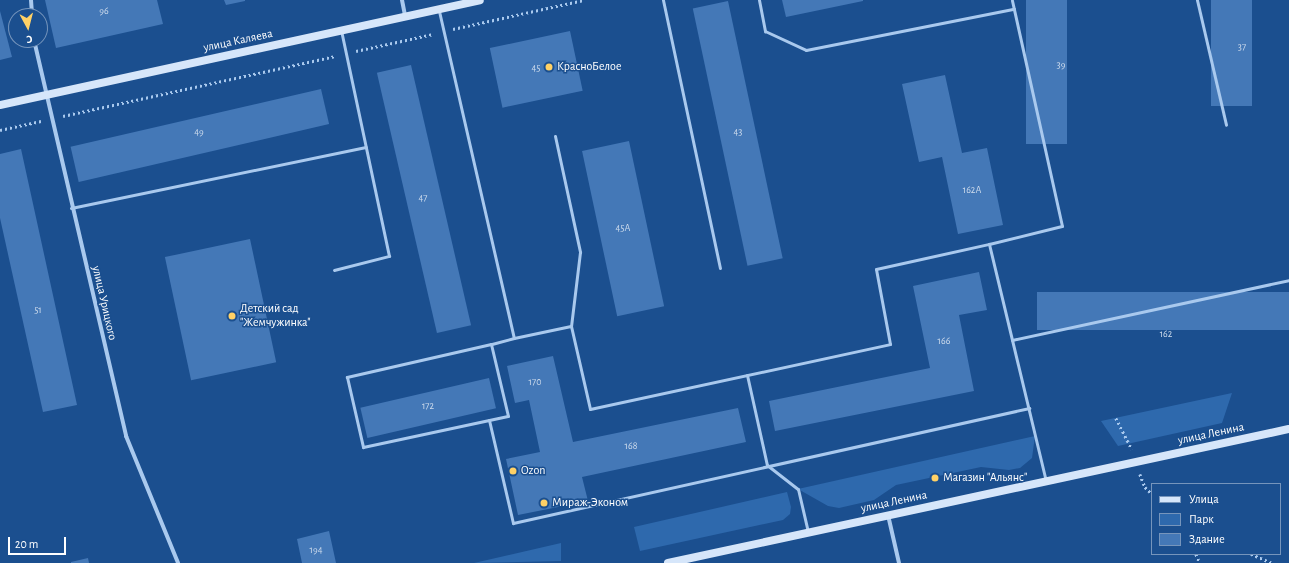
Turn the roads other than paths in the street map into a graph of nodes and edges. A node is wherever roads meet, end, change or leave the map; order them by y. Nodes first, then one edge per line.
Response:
1 (402, 0) edge
2 (480, 0) edge
3 (663, 0) edge
4 (760, 0) edge
5 (1012, 0) edge
6 (1197, 0) edge
7 (438, 9) junction
8 (1014, 9) junction
9 (405, 16) junction
10 (341, 30) junction
11 (36, 48) edge
12 (45, 95) junction
13 (0, 105) edge
14 (1226, 126) dead end
15 (555, 136) dead end
16 (366, 146) junction
17 (71, 208) junction
18 (989, 244) junction
19 (720, 268) dead end
20 (334, 270) dead end
21 (1289, 280) edge
22 (571, 326) junction
23 (514, 338) junction
24 (1012, 340) junction
25 (491, 344) junction
26 (747, 374) junction
27 (1029, 408) junction
28 (489, 420) junction
29 (1289, 429) edge
30 (767, 465) junction
31 (1046, 481) junction
32 (888, 515) junction
33 (808, 532) junction
34 (178, 563) edge
35 (668, 563) edge
36 (899, 563) edge

1 - 9 street
2 - 7 street, улица Каляева
3 - 19 lane
4 - 8 lane
5 - 8 lane
6 - 14 lane
7 - 9 street, улица Каляева
7 - 23 lane
8 - 18 lane
9 - 10 street, улица Каляева
10 - 12 street, улица Каляева
10 - 16 lane
11 - 12 street, улица Урицкого
12 - 13 street, улица Каляева
12 - 17 street, улица Урицкого
15 - 22 lane
16 - 17 lane
16 - 20 lane
17 - 34 street, улица Урицкого
18 - 24 lane
18 - 26 lane
21 - 24 lane
22 - 23 lane
22 - 26 lane
23 - 25 lane
24 - 27 lane
25 - 28 lane
25 - 28 lane
26 - 30 lane
27 - 30 lane
27 - 31 lane
28 - 30 lane
29 - 31 street, улица Ленина
30 - 33 lane
31 - 32 street, улица Ленина
32 - 33 street, улица Ленина
32 - 36 street
33 - 35 street, улица Ленина

